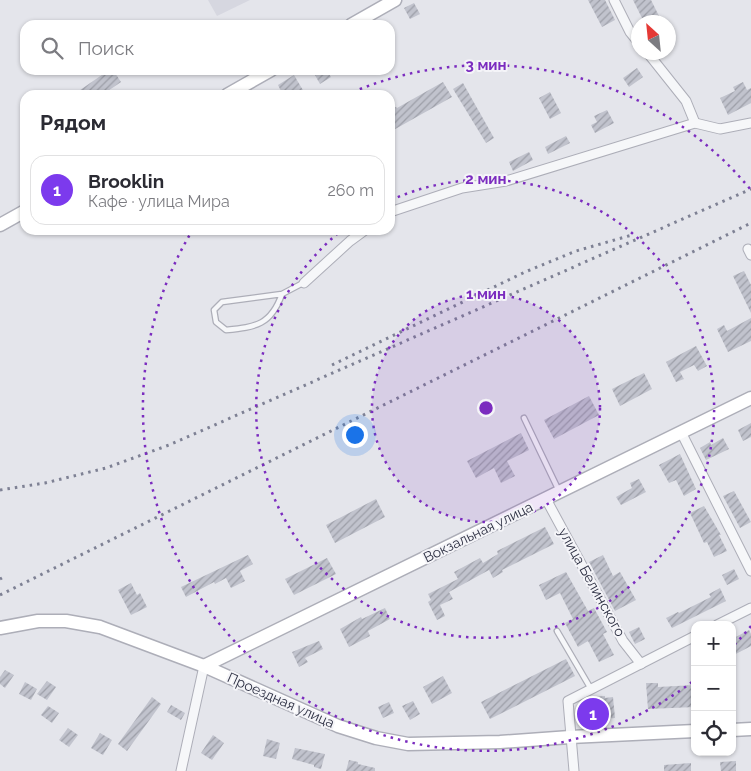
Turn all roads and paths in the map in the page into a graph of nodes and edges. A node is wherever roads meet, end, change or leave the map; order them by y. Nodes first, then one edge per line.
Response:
1 (395, 0) edge
2 (614, 0) edge
3 (360, 20) edge
4 (631, 33) edge
5 (653, 60) edge
6 (263, 75) edge
7 (236, 90) edge
8 (694, 123) junction
9 (751, 123) edge
10 (395, 210) edge
11 (20, 214) edge
12 (0, 225) edge
13 (358, 235) edge
14 (304, 283) joint
15 (282, 294) junction
16 (751, 398) edge
17 (524, 418) dead end
18 (681, 432) junction
19 (560, 492) junction
20 (546, 499) junction
21 (751, 571) edge
22 (751, 608) edge
23 (725, 621) edge
24 (0, 628) edge
25 (557, 631) dead end
26 (691, 638) edge
27 (641, 664) junction
28 (204, 666) junction
29 (592, 689) junction
30 (751, 729) edge
31 (736, 730) edge
32 (691, 731) edge
33 (570, 737) junction
34 (182, 771) edge
35 (574, 771) edge

1 - 3 street
2 - 4 street
5 - 8 street
6 - 7 street
8 - 9 street
8 - 10 street
11 - 12 street
13 - 14 street
14 - 15 lane
15 - 15 lane
16 - 18 street, Вокзальная улица
17 - 19 lane
18 - 19 street, Вокзальная улица
18 - 21 street
19 - 20 street, Вокзальная улица
20 - 27 street, улица Белинского
20 - 28 street, Вокзальная улица
22 - 23 street
24 - 28 street, Проездная улица
25 - 29 lane
26 - 27 street
27 - 29 street
28 - 33 street, Проездная улица
28 - 34 street
29 - 33 street
30 - 31 street
32 - 33 street, Проездная улица
33 - 35 street

